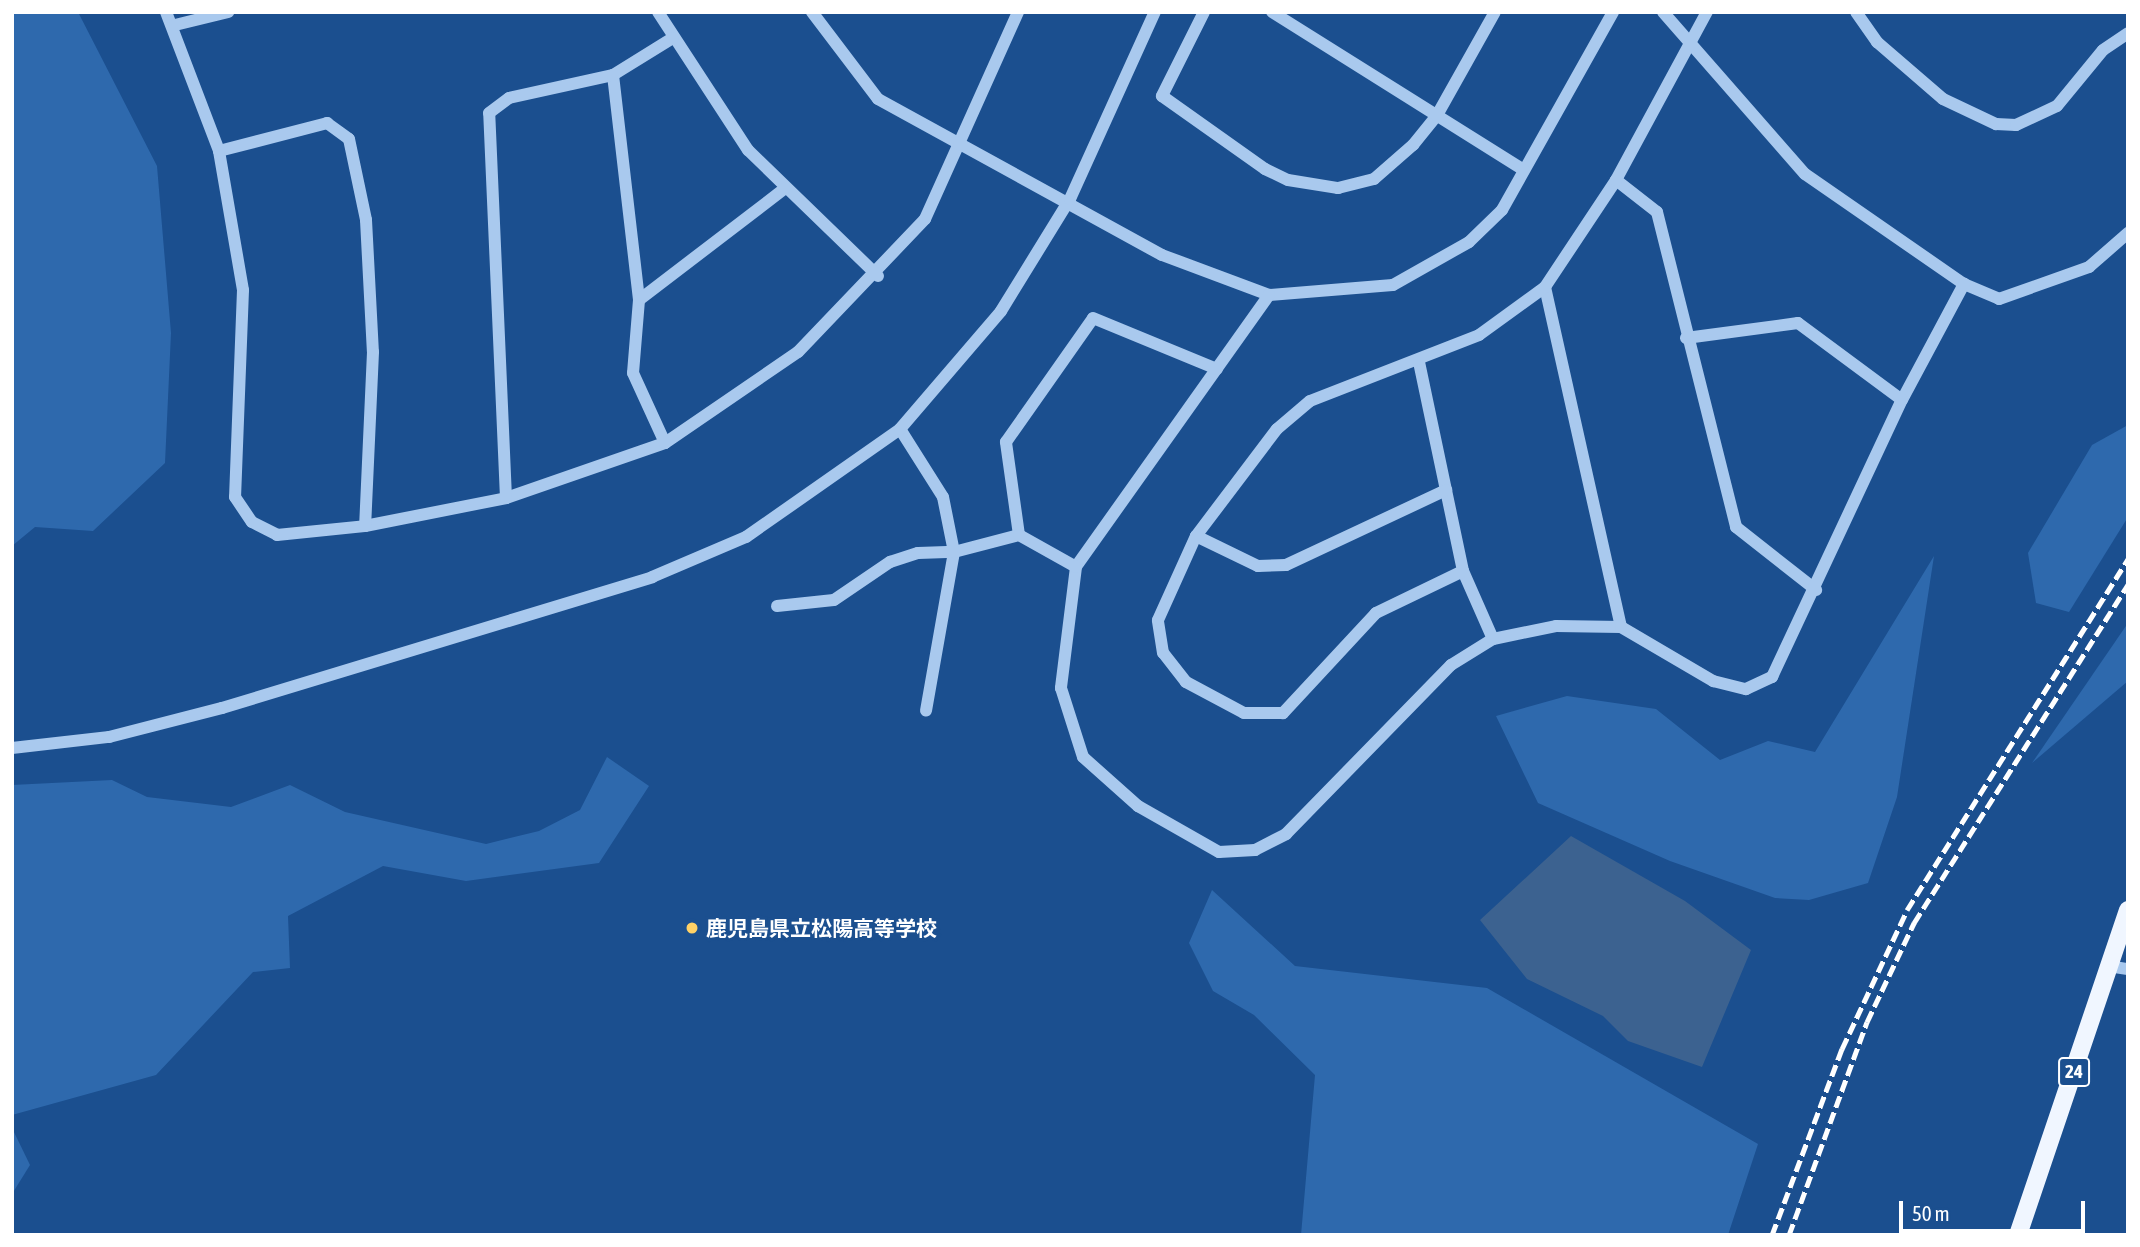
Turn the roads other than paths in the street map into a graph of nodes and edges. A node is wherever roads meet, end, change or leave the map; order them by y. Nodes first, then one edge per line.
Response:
1 (166, 12) edge
2 (228, 12) edge
3 (658, 12) edge
4 (812, 12) edge
5 (1155, 12) edge
6 (1204, 12) edge
7 (1272, 12) edge
8 (1495, 12) edge
9 (1613, 12) edge
10 (1663, 12) edge
11 (1707, 12) edge
12 (1856, 12) edge
13 (1014, 14) edge
14 (175, 25) junction
15 (2128, 33) edge
16 (673, 38) junction
17 (1689, 45) junction
18 (613, 75) junction
19 (1436, 117) junction
20 (957, 147) junction
21 (219, 151) junction
22 (1524, 170) junction
23 (1616, 180) junction
24 (784, 189) junction
25 (1070, 199) junction
26 (2128, 233) edge
27 (878, 276) junction
28 (1964, 284) junction
29 (1545, 287) junction
30 (1269, 295) junction
31 (639, 300) junction
32 (1686, 338) junction
33 (1419, 362) junction
34 (1217, 369) junction
35 (1902, 400) junction
36 (900, 429) junction
37 (666, 443) junction
38 (1446, 490) junction
39 (506, 498) junction
40 (365, 526) junction
41 (1019, 535) junction
42 (1196, 536) junction
43 (954, 552) junction
44 (1076, 567) junction
45 (1463, 571) junction
46 (1816, 590) junction
47 (777, 606) dead end
48 (1621, 627) junction
49 (1493, 639) junction
50 (926, 711) dead end
51 (12, 748) edge
52 (2128, 910) edge
53 (2108, 966) junction
54 (2128, 969) edge
55 (2018, 1235) edge

1 - 14 street
2 - 14 street
3 - 16 street
4 - 20 street
5 - 25 street
6 - 19 street
7 - 19 street
8 - 19 street
9 - 22 street
10 - 17 street
11 - 17 street
12 - 15 street
13 - 20 street
14 - 21 street
16 - 18 street
16 - 24 street
17 - 23 street
17 - 28 street
18 - 31 street
18 - 39 street
19 - 22 street
20 - 25 street
20 - 27 street
21 - 40 street
21 - 40 street
22 - 30 street
23 - 29 street
23 - 32 street
24 - 27 street
24 - 31 street
25 - 30 street
25 - 36 street
26 - 28 street
27 - 37 street
28 - 35 street
29 - 33 street
29 - 48 street
30 - 34 street
31 - 37 street
32 - 35 street
32 - 46 street
33 - 38 street
33 - 42 street
34 - 41 street
34 - 44 street
35 - 46 street
36 - 43 street
36 - 51 street
37 - 39 street
38 - 42 street
38 - 45 street
39 - 40 street
41 - 43 street
41 - 44 street
42 - 45 street
43 - 47 street
43 - 50 street
44 - 49 street
45 - 49 street
46 - 48 street
48 - 49 street
52 - 53 main road, 24
53 - 54 street
53 - 55 main road, 24

